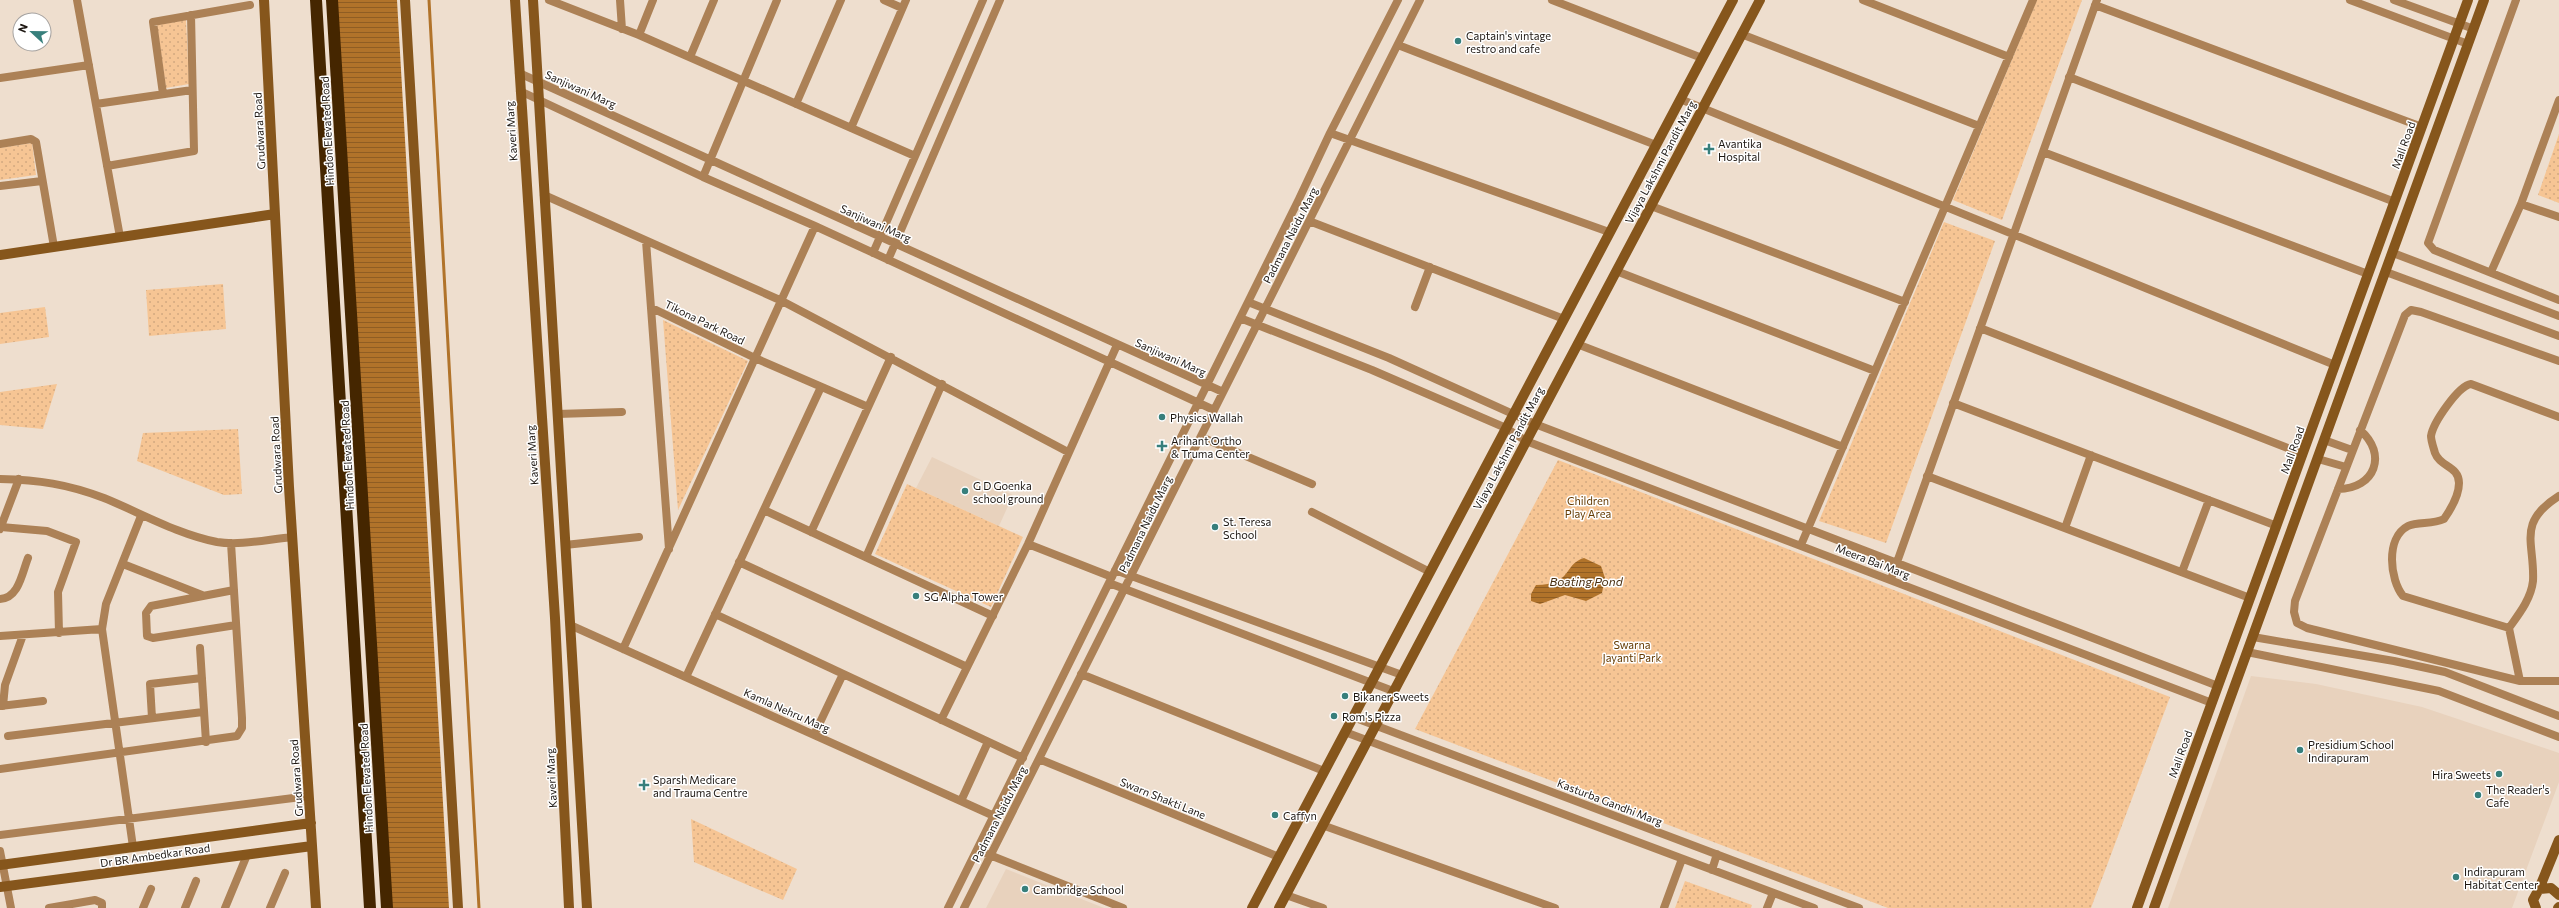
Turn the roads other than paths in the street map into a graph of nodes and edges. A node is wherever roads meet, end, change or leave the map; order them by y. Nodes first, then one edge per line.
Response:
1 (77, 0) edge
2 (264, 0) edge
3 (316, 0) edge
4 (332, 0) edge
5 (405, 0) edge
6 (514, 0) edge
7 (533, 0) edge
8 (549, 0) edge
9 (620, 0) edge
10 (653, 0) edge
11 (714, 0) edge
12 (777, 0) edge
13 (841, 0) edge
14 (884, 0) edge
15 (906, 0) edge
16 (983, 0) edge
17 (1000, 0) edge
18 (1398, 0) edge
19 (1420, 0) edge
20 (1552, 0) edge
21 (1732, 0) edge
22 (1760, 0) edge
23 (1862, 0) edge
24 (2033, 0) edge
25 (2350, 0) edge
26 (2394, 0) edge
27 (2468, 0) edge
28 (2484, 0) edge
29 (2516, 0) edge
30 (2096, 2) edge
31 (250, 5) dead end
32 (902, 8) junction
33 (191, 15) junction
34 (2460, 24) junction
35 (622, 29) junction
36 (2474, 30) junction
37 (1741, 34) junction
38 (639, 35) junction
39 (2454, 39) junction
40 (2468, 44) junction
41 (1398, 45) junction
42 (690, 57) junction
43 (2009, 57) junction
44 (1702, 58) junction
45 (89, 65) junction
46 (519, 73) junction
47 (2069, 77) junction
48 (0, 78) edge
49 (537, 81) junction
50 (743, 81) junction
51 (192, 90) junction
52 (520, 90) junction
53 (163, 94) junction
54 (538, 99) junction
55 (1680, 99) junction
56 (2559, 100) edge
57 (96, 104) junction
58 (796, 104) junction
59 (1702, 108) junction
60 (1979, 126) junction
61 (2422, 127) junction
62 (851, 128) junction
63 (1330, 133) junction
64 (1350, 140) junction
65 (0, 144) edge
66 (1656, 145) junction
67 (2042, 152) junction
68 (916, 156) junction
69 (711, 160) junction
70 (107, 166) junction
71 (703, 177) junction
72 (42, 181) junction
73 (0, 186) edge
74 (544, 195) junction
75 (2395, 202) junction
76 (2521, 204) junction
77 (1650, 206) junction
78 (1945, 207) junction
79 (275, 214) junction
80 (2559, 217) edge
81 (1309, 221) junction
82 (815, 226) junction
83 (1610, 232) junction
84 (2013, 234) junction
85 (120, 237) junction
86 (880, 237) junction
87 (646, 241) junction
88 (895, 244) junction
89 (54, 247) junction
90 (874, 253) junction
91 (2393, 253) junction
92 (0, 255) edge
93 (888, 260) junction
94 (1430, 267) junction
95 (1616, 271) junction
96 (2386, 272) junction
97 (2491, 272) junction
98 (2368, 274) junction
99 (2559, 300) edge
100 (782, 301) junction
101 (1248, 302) junction
102 (1905, 302) junction
103 (1415, 306) dead end
104 (652, 308) junction
105 (1265, 309) junction
106 (2559, 316) edge
107 (1240, 318) junction
108 (1564, 318) junction
109 (1257, 325) junction
110 (1980, 328) junction
111 (2559, 336) edge
112 (1577, 344) junction
113 (1118, 345) junction
114 (891, 357) junction
115 (755, 358) junction
116 (2559, 361) edge
117 (1110, 362) junction
118 (2335, 365) junction
119 (1875, 372) junction
120 (942, 384) junction
121 (1207, 385) junction
122 (821, 387) junction
123 (1223, 392) junction
124 (1198, 403) junction
125 (1953, 403) junction
126 (868, 407) junction
127 (1214, 410) junction
128 (622, 412) dead end
129 (1513, 413) junction
130 (557, 414) junction
131 (2559, 417) edge
132 (1535, 424) junction
133 (1506, 428) junction
134 (2360, 430) junction
135 (1201, 437) junction
136 (2324, 440) junction
137 (1526, 441) junction
138 (1843, 447) junction
139 (2352, 450) junction
140 (1068, 452) junction
141 (2303, 454) junction
142 (2091, 455) junction
143 (2318, 459) junction
144 (2346, 467) junction
145 (1927, 476) junction
146 (0, 479) edge
147 (19, 479) junction
148 (1312, 484) dead end
149 (2338, 489) junction
150 (2559, 496) edge
151 (2209, 500) junction
152 (764, 510) junction
153 (1312, 512) dead end
154 (141, 516) junction
155 (2276, 526) junction
156 (0, 528) edge
157 (1809, 528) junction
158 (2065, 528) junction
159 (811, 532) junction
160 (292, 537) junction
161 (639, 537) dead end
162 (231, 543) junction
163 (1028, 544) junction
164 (1802, 545) junction
165 (565, 546) junction
166 (669, 549) junction
167 (866, 557) junction
168 (28, 558) dead end
169 (740, 562) junction
170 (1897, 562) junction
171 (122, 564) junction
172 (1430, 572) junction
173 (2182, 572) junction
174 (1112, 576) junction
175 (1131, 576) junction
176 (1890, 579) junction
177 (234, 590) junction
178 (1125, 590) junction
179 (202, 595) junction
180 (2250, 598) junction
181 (0, 599) edge
182 (715, 614) junction
183 (993, 616) junction
184 (236, 625) junction
185 (570, 625) junction
186 (102, 628) junction
187 (2509, 628) junction
188 (59, 633) junction
189 (23, 635) junction
190 (0, 636) edge
191 (2253, 637) junction
192 (200, 648) dead end
193 (622, 649) junction
194 (2247, 652) junction
195 (1380, 666) junction
196 (967, 667) junction
197 (843, 674) junction
198 (1081, 674) junction
199 (1402, 675) junction
200 (686, 677) junction
201 (202, 678) junction
202 (2520, 681) junction
203 (2559, 681) edge
204 (1371, 683) junction
205 (2218, 686) junction
206 (1393, 692) junction
207 (43, 701) dead end
208 (2212, 703) junction
209 (2, 706) edge
210 (204, 712) junction
211 (2559, 716) edge
212 (1353, 717) junction
213 (152, 718) junction
214 (941, 720) junction
215 (115, 723) junction
216 (1376, 725) junction
217 (1345, 732) junction
218 (814, 734) junction
219 (8, 736) dead end
220 (2559, 737) edge
221 (1367, 740) junction
222 (206, 742) junction
223 (988, 742) junction
224 (120, 753) junction
225 (1022, 758) junction
226 (1039, 759) junction
227 (0, 769) edge
228 (1324, 771) junction
229 (309, 796) junction
230 (961, 801) junction
231 (994, 816) junction
232 (129, 818) junction
233 (311, 823) junction
234 (1322, 825) junction
235 (0, 834) edge
236 (2559, 840) edge
237 (312, 846) junction
238 (133, 847) junction
239 (977, 850) junction
240 (0, 852) edge
241 (1716, 854) junction
242 (247, 855) junction
243 (991, 855) junction
244 (1279, 857) junction
245 (1682, 858) junction
246 (2, 865) edge
247 (1712, 870) junction
248 (285, 873) dead end
249 (196, 881) dead end
250 (4, 887) edge
251 (151, 889) dead end
252 (2539, 889) junction
253 (1773, 892) junction
254 (2558, 892) edge
255 (1286, 895) junction
256 (11, 908) edge
257 (49, 908) edge
258 (102, 908) edge
259 (143, 908) edge
260 (185, 908) edge
261 (225, 908) edge
262 (270, 908) edge
263 (316, 908) edge
264 (370, 908) edge
265 (387, 908) edge
266 (458, 908) edge
267 (569, 908) edge
268 (587, 908) edge
269 (948, 908) edge
270 (964, 908) edge
271 (1123, 908) edge
272 (1252, 908) edge
273 (1278, 908) edge
274 (1323, 908) edge
275 (1555, 908) edge
276 (1664, 908) edge
277 (1767, 908) edge
278 (1814, 908) edge
279 (1859, 908) edge
280 (2137, 908) edge
281 (2154, 908) edge
282 (2535, 908) edge

1 - 45 street
2 - 79 street, Grudwara Road
3 - 264 highway, Hindon Elevated Road
4 - 265 highway, Hindon Elevated Road
5 - 266 street
6 - 46 street, Kaveri Marg
7 - 49 street
8 - 35 street
9 - 35 street
10 - 38 street
11 - 42 street
12 - 50 street
13 - 58 street
14 - 32 street
15 - 32 street
16 - 68 street
17 - 88 street
18 - 63 street, Padmana Naidu Marg
19 - 41 street, Padmana Naidu Marg
20 - 44 street
21 - 44 street, Vijaya Lakshmi Pandit Marg
22 - 37 street, Vijaya Lakshmi Pandit Marg
23 - 43 street
24 - 43 street
25 - 39 street
26 - 34 street
27 - 34 street, Mall Road
28 - 36 street
29 - 97 street
30 - 47 street
30 - 61 street
31 - 33 street
32 - 62 street
33 - 51 street
33 - 53 street
34 - 36 street
34 - 39 street, Mall Road
35 - 38 street
36 - 40 street
37 - 59 street, Vijaya Lakshmi Pandit Marg
37 - 60 street
38 - 42 street
39 - 40 street
39 - 61 street, Mall Road
40 - 91 street
41 - 64 street, Padmana Naidu Marg
41 - 66 street
42 - 50 street
43 - 60 street
44 - 55 street, Vijaya Lakshmi Pandit Marg
45 - 48 street
45 - 57 street
46 - 49 street, Sanjiwani Marg
46 - 52 street, Kaveri Marg
47 - 67 street
47 - 75 street
49 - 54 street
49 - 69 street, Sanjiwani Marg
50 - 58 street
50 - 69 street
51 - 53 street
51 - 70 street
52 - 54 street
52 - 267 street, Kaveri Marg
53 - 57 street
54 - 71 street
54 - 74 street
55 - 59 street
55 - 66 street, Vijaya Lakshmi Pandit Marg
56 - 76 street
57 - 70 street
58 - 62 street
59 - 77 street, Vijaya Lakshmi Pandit Marg
59 - 78 street
60 - 78 street
61 - 75 street, Mall Road
62 - 68 street
63 - 64 street
63 - 101 street, Padmana Naidu Marg
64 - 81 street, Padmana Naidu Marg
64 - 83 street
65 - 72 street
66 - 83 street, Vijaya Lakshmi Pandit Marg
67 - 84 street
67 - 98 street
68 - 86 street
69 - 71 street
69 - 86 street, Sanjiwani Marg
70 - 85 street
71 - 82 street
72 - 73 street
72 - 89 street
74 - 87 street
74 - 130 street
75 - 98 street, Mall Road
76 - 80 street
76 - 97 street
77 - 95 street, Vijaya Lakshmi Pandit Marg
77 - 102 street
78 - 84 street
78 - 102 street
79 - 85 street
79 - 160 street, Grudwara Road
81 - 94 street
81 - 105 street, Padmana Naidu Marg
82 - 90 street
82 - 100 street
83 - 108 street, Vijaya Lakshmi Pandit Marg
84 - 110 street
84 - 118 street
85 - 89 street
86 - 88 street, Sanjiwani Marg
86 - 90 street
87 - 100 street
87 - 104 street
88 - 93 street
88 - 113 street, Sanjiwani Marg
89 - 92 street
90 - 93 street
91 - 96 street
91 - 106 street
93 - 117 street
94 - 103 street
94 - 108 street
95 - 112 street, Vijaya Lakshmi Pandit Marg
95 - 119 street
96 - 111 street
96 - 136 street
97 - 99 street
98 - 118 street, Mall Road
100 - 114 street
100 - 115 street
101 - 105 street, Meera Bai Marg
101 - 107 street, Padmana Naidu Marg
102 - 119 street
104 - 115 street, Tikona Park Road
104 - 166 street, Tikona Park Road
105 - 109 street, Padmana Naidu Marg
105 - 129 street, Meera Bai Marg
107 - 109 street, Meera Bai Marg
107 - 121 street, Padmana Naidu Marg
108 - 129 street, Vijaya Lakshmi Pandit Marg
109 - 123 street, Padmana Naidu Marg
109 - 133 street, Meera Bai Marg
110 - 125 street
110 - 141 street
112 - 132 street, Vijaya Lakshmi Pandit Marg
112 - 138 street
113 - 117 street
113 - 121 street, Sanjiwani Marg
114 - 120 street
114 - 126 street
115 - 122 street
115 - 166 street, Tikona Park Road
116 - 134 street
117 - 124 street
117 - 140 street
118 - 141 street, Mall Road
119 - 138 street
120 - 140 street
120 - 167 street
121 - 123 street, Sanjiwani Marg
121 - 124 street, Padmana Naidu Marg
122 - 126 street
122 - 152 street
123 - 127 street, Padmana Naidu Marg
124 - 127 street
124 - 174 street, Padmana Naidu Marg
125 - 142 street
125 - 145 street
126 - 159 street
127 - 135 street, Padmana Naidu Marg
128 - 130 street
129 - 132 street, Meera Bai Marg
129 - 133 street, Vijaya Lakshmi Pandit Marg
130 - 165 street
131 - 187 street
132 - 137 street, Vijaya Lakshmi Pandit Marg
132 - 157 street, Meera Bai Marg
133 - 137 street, Meera Bai Marg
133 - 172 street, Vijaya Lakshmi Pandit Marg
134 - 139 street
134 - 149 street
135 - 148 street
135 - 175 street, Padmana Naidu Marg
136 - 139 street
136 - 143 street
137 - 164 street, Meera Bai Marg
137 - 199 street, Vijaya Lakshmi Pandit Marg
138 - 157 street
139 - 144 street
140 - 163 street
141 - 155 street, Mall Road
142 - 151 street
142 - 158 street
143 - 144 street
143 - 191 street
144 - 149 street
145 - 158 street
145 - 170 street
146 - 147 street
147 - 154 street
147 - 156 street
149 - 202 street
150 - 187 street
151 - 155 street
151 - 173 street
152 - 159 street
152 - 169 street
153 - 172 street
154 - 162 street
154 - 171 street
155 - 180 street, Mall Road
156 - 188 street
157 - 164 street
157 - 170 street, Meera Bai Marg
158 - 173 street
159 - 167 street
160 - 162 street
160 - 229 street, Grudwara Road
161 - 165 street
162 - 177 street
163 - 174 street
163 - 183 street
164 - 176 street, Meera Bai Marg
165 - 185 street
166 - 193 street, Tikona Park Road
167 - 183 street
168 - 181 street
169 - 182 street
169 - 196 street
170 - 176 street
170 - 205 street, Meera Bai Marg
171 - 179 street
171 - 186 street
172 - 195 street, Vijaya Lakshmi Pandit Marg
173 - 180 street
174 - 175 street
174 - 178 street
174 - 225 street, Padmana Naidu Marg
175 - 178 street, Padmana Naidu Marg
175 - 195 street
176 - 208 street, Meera Bai Marg
177 - 179 street
177 - 184 street
178 - 198 street, Padmana Naidu Marg
178 - 204 street
179 - 184 street
180 - 205 street, Mall Road
182 - 197 street
182 - 200 street
183 - 196 street
184 - 222 street
185 - 193 street, Kamla Nehru Marg
185 - 268 street
186 - 188 street
186 - 215 street
187 - 202 street
188 - 189 street
189 - 190 street
189 - 209 street
191 - 194 street
191 - 211 street
192 - 201 street
193 - 200 street, Kamla Nehru Marg
194 - 220 street
194 - 281 street
195 - 199 street
195 - 204 street, Vijaya Lakshmi Pandit Marg
196 - 214 street
197 - 214 street
197 - 218 street
198 - 226 street, Padmana Naidu Marg
198 - 228 street
199 - 206 street, Vijaya Lakshmi Pandit Marg
200 - 218 street, Kamla Nehru Marg
201 - 210 street
201 - 213 street
202 - 203 street
204 - 206 street
204 - 212 street, Vijaya Lakshmi Pandit Marg
205 - 208 street, Mall Road
206 - 216 street, Vijaya Lakshmi Pandit Marg
207 - 209 street
208 - 280 street, Mall Road
210 - 213 street
210 - 222 street
212 - 216 street, Kasturba Gandhi Marg
212 - 217 street, Vijaya Lakshmi Pandit Marg
213 - 215 street
214 - 223 street
215 - 219 street
215 - 224 street
216 - 221 street, Vijaya Lakshmi Pandit Marg
216 - 241 street, Kasturba Gandhi Marg
217 - 221 street
217 - 228 street, Vijaya Lakshmi Pandit Marg
218 - 230 street, Kamla Nehru Marg
221 - 234 street, Vijaya Lakshmi Pandit Marg
221 - 245 street
222 - 224 street
223 - 225 street
223 - 230 street
224 - 227 street
224 - 232 street
225 - 231 street, Padmana Naidu Marg
226 - 243 street, Padmana Naidu Marg
226 - 244 street, Swarn Shakti Lane
228 - 244 street, Vijaya Lakshmi Pandit Marg
229 - 232 street
229 - 233 street, Grudwara Road
230 - 231 street, Kamla Nehru Marg
231 - 239 street, Padmana Naidu Marg
232 - 235 street
232 - 238 street
233 - 237 street, Grudwara Road
233 - 238 street, Dr BR Ambedkar Road
234 - 255 street, Vijaya Lakshmi Pandit Marg
234 - 275 street
236 - 252 street
237 - 242 street, Dr BR Ambedkar Road
237 - 263 street, Grudwara Road
238 - 246 street, Dr BR Ambedkar Road
239 - 243 street
239 - 269 street, Padmana Naidu Marg
240 - 246 street
241 - 247 street
241 - 279 street, Kasturba Gandhi Marg
242 - 250 street, Dr BR Ambedkar Road
242 - 261 street
243 - 270 street, Padmana Naidu Marg
243 - 271 street
244 - 272 street, Vijaya Lakshmi Pandit Marg
245 - 247 street
245 - 276 street
246 - 250 street
247 - 253 street
248 - 262 street
249 - 260 street
250 - 256 street
251 - 259 street
252 - 254 street
252 - 282 street
253 - 277 street
253 - 278 street
255 - 273 street, Vijaya Lakshmi Pandit Marg
255 - 274 street
257 - 258 street

